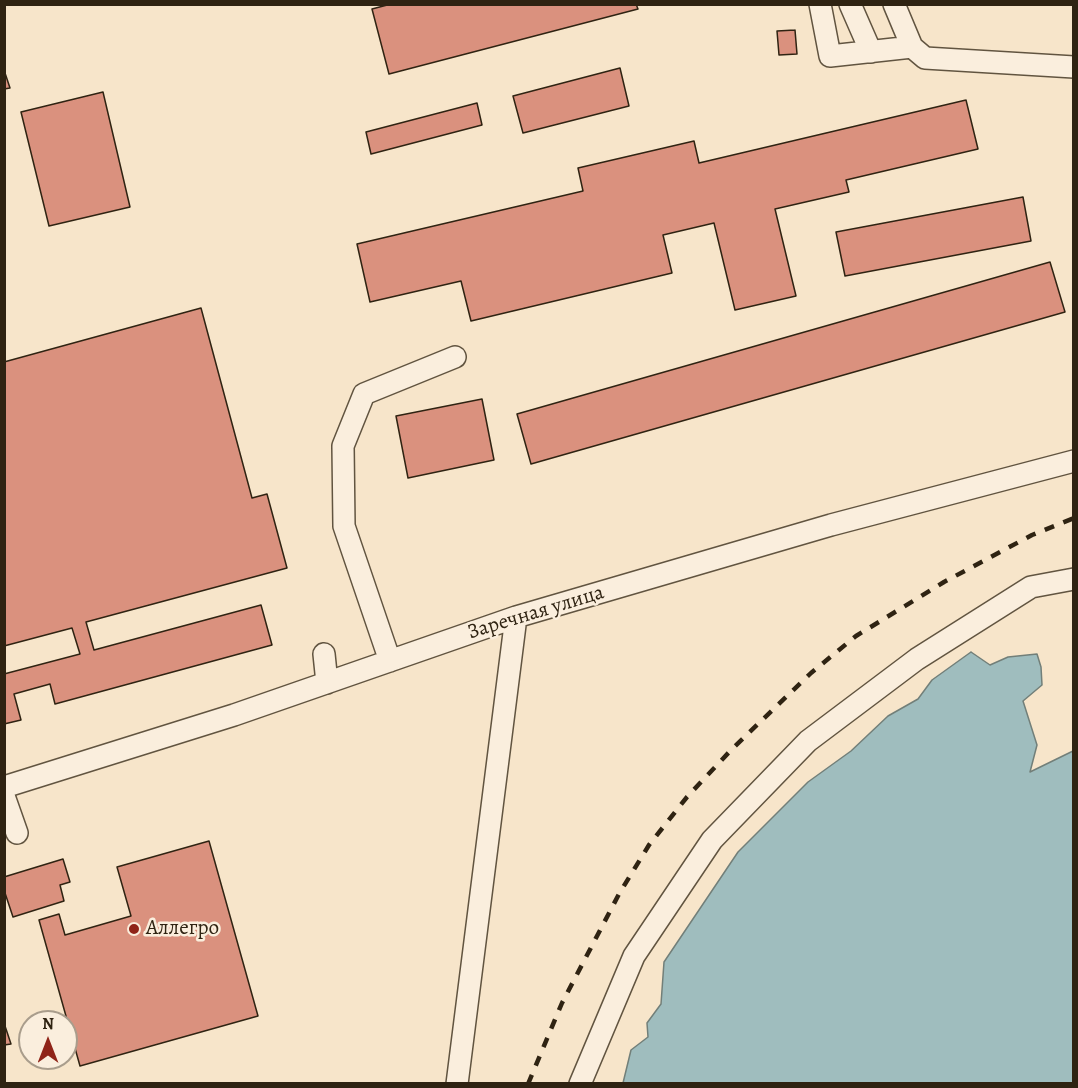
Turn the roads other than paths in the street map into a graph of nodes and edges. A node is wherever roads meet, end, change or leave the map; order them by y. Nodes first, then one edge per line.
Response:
1 (820, 4) edge
2 (850, 4) edge
3 (894, 4) edge
4 (912, 47) junction
5 (871, 52) junction
6 (1074, 67) edge
7 (455, 357) dead end
8 (1074, 461) edge
9 (1074, 579) edge
10 (516, 617) junction
11 (324, 654) dead end
12 (390, 661) junction
13 (327, 682) junction
14 (4, 787) edge
15 (4, 796) edge
16 (17, 833) dead end
17 (457, 1083) edge
18 (580, 1083) edge

1 - 5 street
2 - 5 street
3 - 4 street
4 - 5 street
4 - 6 street
7 - 12 street
8 - 10 street, Заречная улица
9 - 18 street
10 - 12 street, Заречная улица
10 - 17 street
11 - 13 street
12 - 13 street, Заречная улица
13 - 14 street, Заречная улица
15 - 16 street

